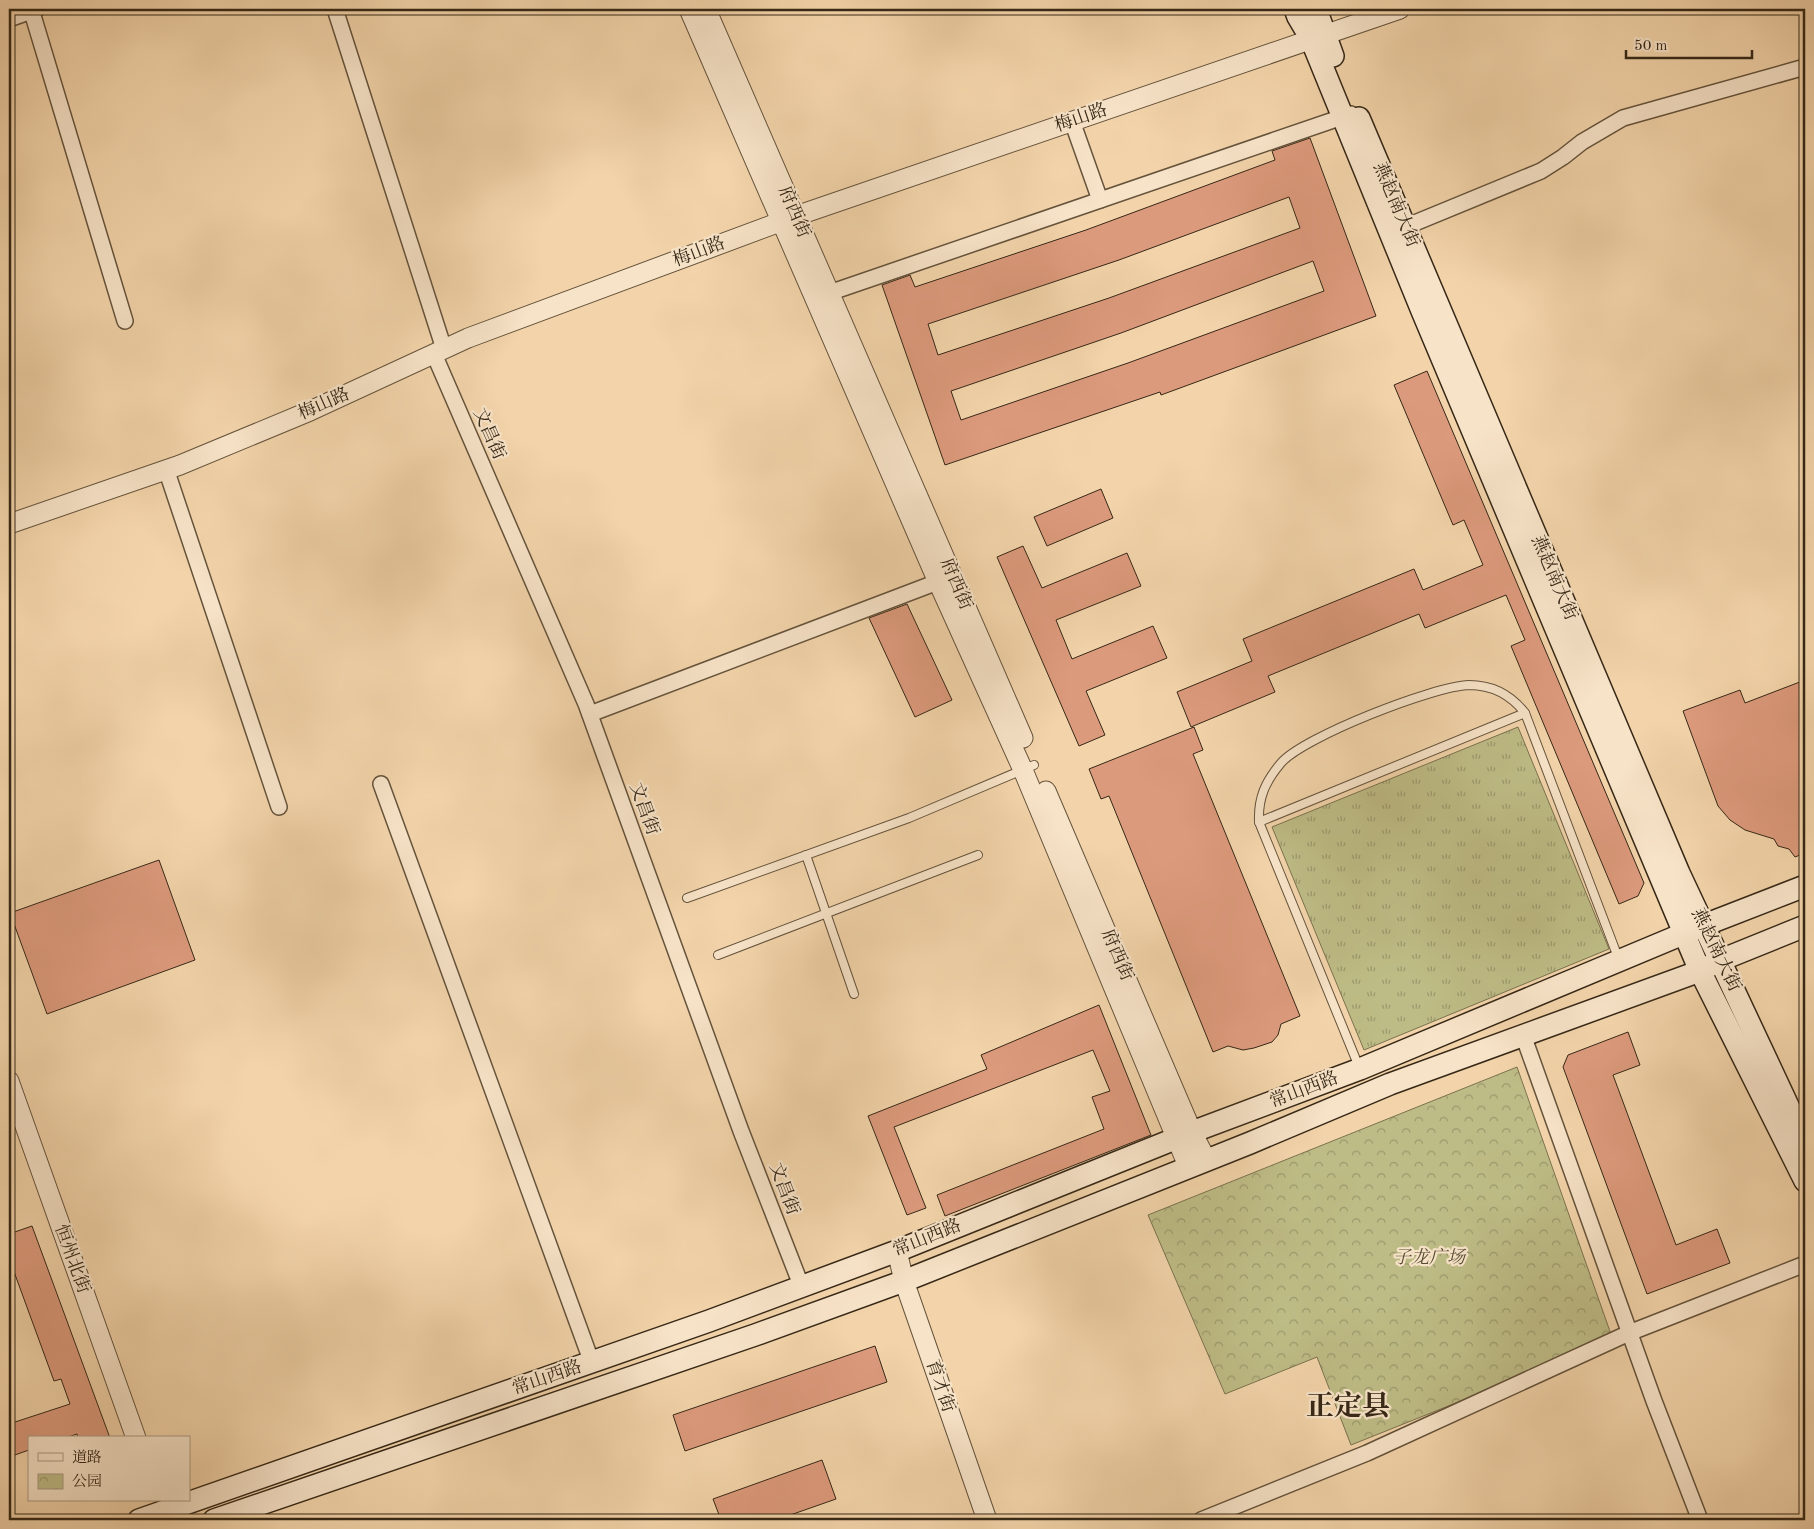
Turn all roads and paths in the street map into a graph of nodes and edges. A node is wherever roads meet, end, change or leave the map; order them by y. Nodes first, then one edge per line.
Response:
1 (33, 9) edge
2 (335, 9) edge
3 (689, 9) edge
4 (706, 9) edge
5 (1295, 9) edge
6 (1316, 9) edge
7 (1400, 9) edge
8 (9, 19) edge
9 (1318, 37) junction
10 (1805, 67) edge
11 (1350, 115) junction
12 (1072, 121) junction
13 (1100, 200) junction
14 (789, 218) junction
15 (1405, 227) junction
16 (829, 292) junction
17 (125, 321) dead end
18 (439, 352) junction
19 (166, 470) junction
20 (9, 524) edge
21 (945, 579) junction
22 (1525, 713) junction
23 (590, 714) junction
24 (1029, 767) junction
25 (382, 784) dead end
26 (279, 807) dead end
27 (1259, 822) junction
28 (978, 855) dead end
29 (806, 856) junction
30 (1805, 886) edge
31 (687, 898) dead end
32 (826, 914) junction
33 (1805, 926) edge
34 (1694, 929) junction
35 (718, 955) dead end
36 (1620, 960) junction
37 (1721, 960) junction
38 (1700, 971) junction
39 (854, 994) dead end
40 (1523, 1035) junction
41 (1360, 1069) junction
42 (9, 1080) edge
43 (1184, 1135) junction
44 (1805, 1142) edge
45 (1197, 1163) junction
46 (1805, 1181) edge
47 (897, 1251) junction
48 (1805, 1264) edge
49 (904, 1280) junction
50 (801, 1285) junction
51 (1629, 1333) junction
52 (592, 1363) junction
53 (135, 1436) edge
54 (189, 1502) edge
55 (190, 1502) edge
56 (163, 1511) edge
57 (140, 1520) edge
58 (214, 1520) edge
59 (987, 1520) edge
60 (1201, 1520) edge
61 (1700, 1520) edge

1 - 8 street
1 - 17 street
2 - 18 street, 文昌街
3 - 14 street
4 - 14 street, 府西街
5 - 9 main road
6 - 9 main road, 燕赵南大街
7 - 9 street, 梅山路
9 - 11 main road, 燕赵南大街
9 - 12 street, 梅山路
10 - 15 street
11 - 13 street
11 - 15 main road, 燕赵南大街
11 - 34 main road
12 - 13 street
12 - 14 street, 梅山路
13 - 16 street
14 - 16 street, 府西街
14 - 18 street, 梅山路
14 - 21 street
15 - 34 main road, 燕赵南大街
16 - 21 street, 府西街
18 - 19 street, 梅山路
18 - 23 street, 文昌街
19 - 20 street, 梅山路
19 - 26 street
21 - 23 street
21 - 24 street, 府西街
22 - 27 lane
22 - 27 lane
22 - 36 lane
23 - 50 street, 文昌街
24 - 29 lane
24 - 43 street, 府西街
25 - 52 street
27 - 41 lane
28 - 32 lane
29 - 31 lane
29 - 32 lane
30 - 34 main road, 常山西路
32 - 35 lane
32 - 39 lane
33 - 37 main road, 常山西路
34 - 36 main road, 常山西路
34 - 37 main road, 燕赵南大街
34 - 38 main road
36 - 41 main road, 常山西路
37 - 38 main road, 常山西路
37 - 44 main road, 燕赵南大街
38 - 40 main road, 常山西路
38 - 46 main road
40 - 45 main road, 常山西路
40 - 51 street
41 - 43 main road, 常山西路
42 - 53 street, 恒州北街
43 - 45 street, 府西街
43 - 47 main road, 常山西路
45 - 49 main road, 常山西路
47 - 49 street, 育才街
47 - 50 main road, 常山西路
48 - 51 street
49 - 58 main road, 常山西路
49 - 59 street, 育才街
50 - 52 main road, 常山西路
51 - 60 street
51 - 61 street
52 - 55 main road, 常山西路
54 - 56 main road, 常山西路
56 - 57 main road, 常山西路

